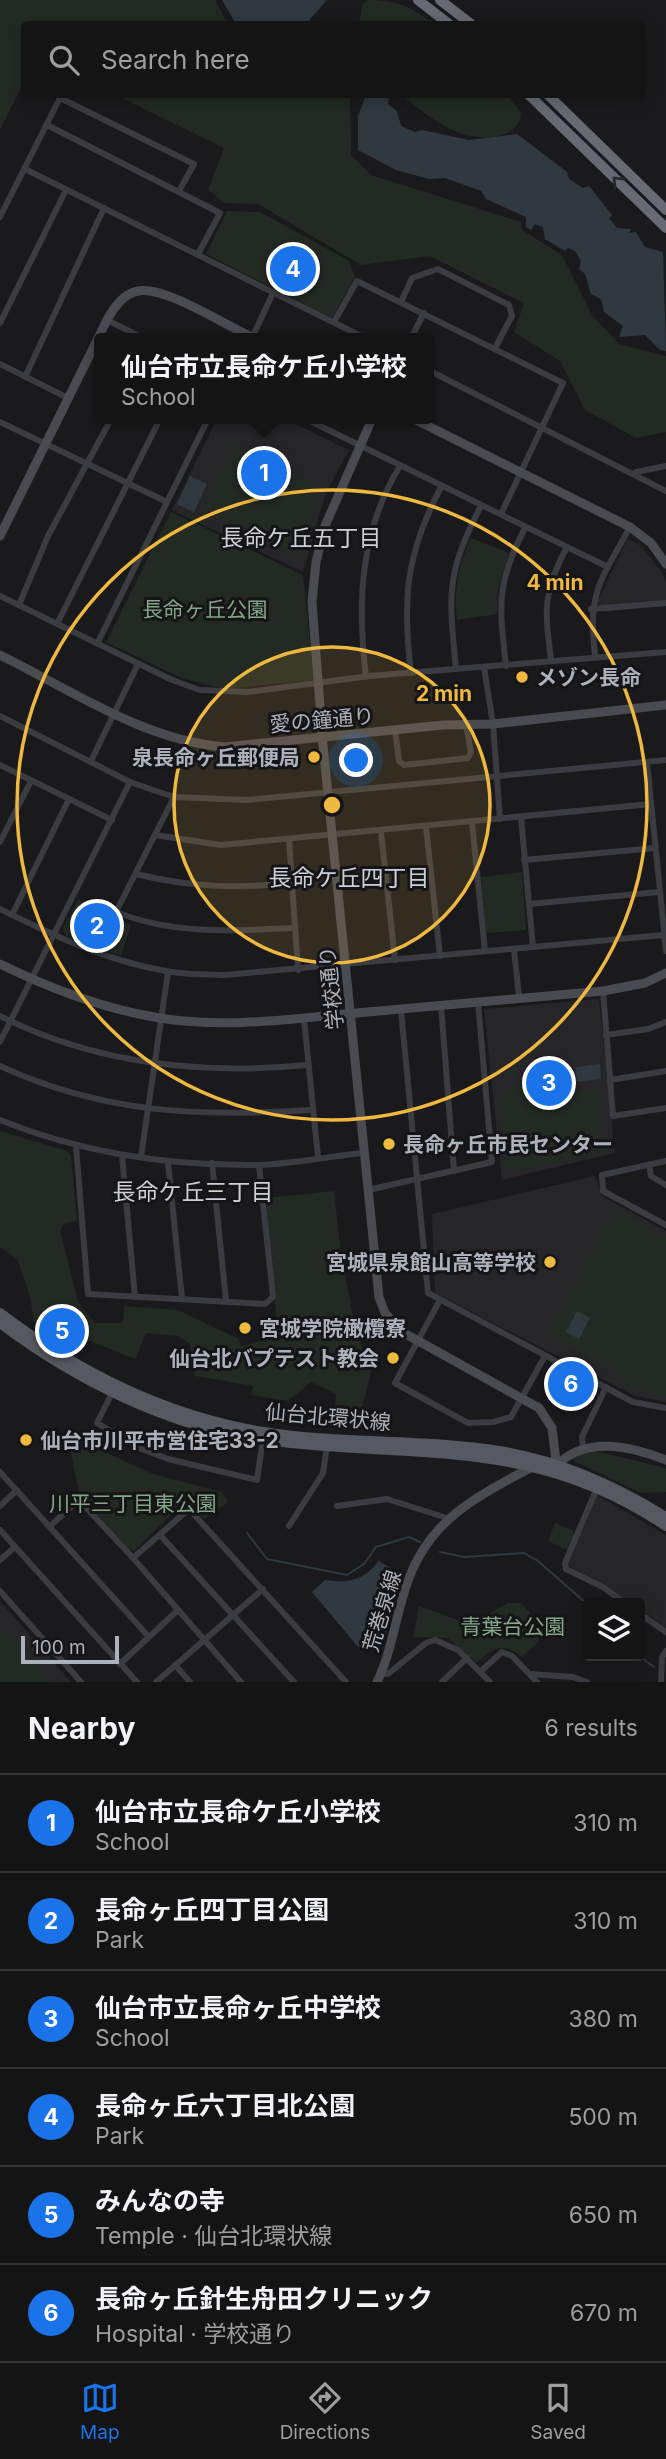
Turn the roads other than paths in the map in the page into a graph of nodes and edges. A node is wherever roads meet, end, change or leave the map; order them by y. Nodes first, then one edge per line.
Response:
1 (418, 0) edge
2 (440, 0) edge
3 (445, 21) edge
4 (467, 21) edge
5 (60, 98) edge
6 (65, 98) edge
7 (532, 98) edge
8 (551, 98) edge
9 (47, 125) junction
10 (25, 169) junction
11 (66, 190) junction
12 (179, 191) junction
13 (104, 208) junction
14 (666, 210) edge
15 (0, 217) edge
16 (666, 228) edge
17 (198, 254) junction
18 (273, 293) junction
19 (401, 302) junction
20 (424, 313) junction
21 (107, 320) junction
22 (334, 322) junction
23 (0, 323) edge
24 (100, 333) edge
25 (133, 333) edge
26 (242, 333) edge
27 (255, 333) edge
28 (355, 333) edge
29 (414, 333) edge
30 (94, 346) edge
31 (495, 348) junction
32 (0, 364) edge
33 (434, 373) edge
34 (25, 377) junction
35 (68, 397) junction
36 (0, 422) edge
37 (108, 424) edge
38 (157, 424) edge
39 (206, 424) edge
40 (316, 424) edge
41 (370, 424) edge
42 (424, 424) edge
43 (542, 428) junction
44 (46, 445) junction
45 (359, 446) junction
46 (89, 463) junction
47 (400, 466) junction
48 (666, 466) edge
49 (634, 472) junction
50 (520, 473) junction
51 (128, 482) junction
52 (441, 486) junction
53 (666, 491) edge
54 (167, 502) junction
55 (481, 506) junction
56 (501, 514) junction
57 (630, 527) junction
58 (525, 528) junction
59 (0, 536) edge
60 (566, 549) junction
61 (665, 559) edge
62 (608, 568) junction
63 (0, 596) edge
64 (666, 603) edge
65 (19, 605) junction
66 (591, 609) junction
67 (58, 622) junction
68 (99, 642) junction
69 (666, 652) edge
70 (0, 655) edge
71 (595, 655) junction
72 (551, 660) junction
73 (138, 664) junction
74 (506, 666) junction
75 (484, 667) junction
76 (456, 669) junction
77 (411, 673) junction
78 (366, 677) junction
79 (319, 684) junction
80 (666, 705) edge
81 (115, 713) junction
82 (0, 716) edge
83 (493, 724) junction
84 (466, 725) junction
85 (395, 731) junction
86 (323, 738) junction
87 (666, 760) edge
88 (91, 761) junction
89 (647, 762) junction
90 (0, 765) edge
91 (496, 777) junction
92 (31, 781) junction
93 (130, 782) junction
94 (328, 793) junction
95 (174, 797) junction
96 (69, 799) junction
97 (651, 804) junction
98 (521, 817) junction
99 (500, 819) junction
100 (111, 820) junction
101 (472, 822) junction
102 (426, 827) junction
103 (381, 832) junction
104 (155, 835) junction
105 (333, 836) junction
106 (289, 840) junction
107 (0, 842) edge
108 (655, 848) junction
109 (524, 860) junction
110 (136, 874) junction
111 (292, 883) junction
112 (659, 891) junction
113 (529, 904) junction
114 (0, 909) edge
115 (12, 915) junction
116 (295, 928) junction
117 (663, 934) junction
118 (54, 936) junction
119 (533, 947) junction
120 (514, 949) junction
121 (485, 951) junction
122 (666, 951) edge
123 (440, 956) junction
124 (395, 960) junction
125 (0, 964) edge
126 (346, 964) junction
127 (299, 970) junction
128 (168, 972) junction
129 (666, 973) edge
130 (33, 980) junction
131 (603, 991) junction
132 (519, 997) junction
133 (478, 1002) junction
134 (440, 1005) junction
135 (401, 1010) junction
136 (352, 1013) junction
137 (0, 1016) edge
138 (160, 1018) junction
139 (304, 1019) junction
140 (10, 1021) junction
141 (666, 1022) edge
142 (606, 1035) junction
143 (0, 1042) edge
144 (154, 1062) junction
145 (307, 1065) junction
146 (0, 1066) edge
147 (666, 1071) edge
148 (610, 1080) junction
149 (666, 1108) edge
150 (148, 1109) junction
151 (311, 1110) junction
152 (0, 1120) edge
153 (76, 1145) junction
154 (364, 1153) junction
155 (122, 1155) junction
156 (141, 1157) junction
157 (318, 1157) junction
158 (666, 1161) edge
159 (168, 1162) junction
160 (212, 1164) junction
161 (259, 1165) junction
162 (649, 1165) junction
163 (454, 1171) junction
164 (418, 1180) junction
165 (666, 1185) edge
166 (368, 1190) junction
167 (666, 1225) edge
168 (135, 1297) junction
169 (182, 1299) junction
170 (226, 1300) junction
171 (440, 1300) junction
172 (0, 1314) edge
173 (0, 1324) edge
174 (417, 1340) junction
175 (545, 1356) junction
176 (606, 1387) junction
177 (112, 1392) junction
178 (523, 1398) junction
179 (666, 1408) edge
180 (263, 1440) junction
181 (327, 1446) junction
182 (583, 1447) junction
183 (666, 1461) edge
184 (536, 1462) junction
185 (557, 1468) junction
186 (0, 1472) edge
187 (597, 1488) junction
188 (17, 1490) junction
189 (0, 1506) edge
190 (337, 1506) dead end
191 (666, 1517) edge
192 (447, 1518) junction
193 (289, 1526) dead end
194 (666, 1526) edge
195 (50, 1527) junction
196 (0, 1530) edge
197 (160, 1535) junction
198 (15, 1547) junction
199 (133, 1558) junction
200 (0, 1560) edge
201 (263, 1590) junction
202 (0, 1591) edge
203 (618, 1598) edge
204 (178, 1610) junction
205 (233, 1615) junction
206 (645, 1617) edge
207 (666, 1632) edge
208 (149, 1637) junction
209 (204, 1640) junction
210 (666, 1651) edge
211 (467, 1658) junction
212 (120, 1664) junction
213 (175, 1665) junction
214 (480, 1672) junction
215 (530, 1674) junction
216 (339, 1675) junction
217 (379, 1678) edge
218 (81, 1682) edge
219 (137, 1682) edge
220 (156, 1682) edge
221 (190, 1682) edge
222 (241, 1682) edge
223 (294, 1682) edge
224 (332, 1682) edge
225 (346, 1682) edge
226 (442, 1682) edge
227 (490, 1682) edge
228 (537, 1682) edge
229 (587, 1682) edge
230 (661, 1682) edge

1 - 3 highway
2 - 4 highway
5 - 9 street
6 - 12 street
16 -> 7 highway
8 - 14 highway
9 - 10 street
9 - 12 street
10 - 11 street
10 - 15 street
11 - 13 street
11 - 23 street
12 - 17 street
13 - 17 street
13 - 34 street
17 - 18 street
18 - 22 street
18 - 27 street
19 - 20 street
19 - 22 street
19 - 31 street
20 - 29 street
20 - 31 street
21 - 24 street
21 - 25 street
21 - 26 street
22 - 28 street
30 - 35 street
31 - 43 street
32 - 34 street
33 - 43 street
34 - 35 street
35 - 44 street
36 - 44 street
37 - 46 street
38 - 51 street
39 - 54 street
40 - 45 street
41 - 45 street, 学校通り
42 - 50 street
43 - 49 street
43 - 50 street
44 - 46 street
44 - 59 street
45 - 47 street
45 - 79 street, 学校通り
46 - 51 street
46 - 65 street
47 - 52 street
47 - 78 street
48 - 49 street
49 - 53 street
50 - 56 street
50 - 57 street
51 - 54 street
51 - 67 street
52 - 55 street
52 - 77 street
54 - 68 street
55 - 56 street
55 - 76 street
56 - 58 street
57 - 61 street
57 - 62 street
58 - 60 street
58 - 74 street
60 - 62 street
60 - 72 street
62 - 66 street
63 - 65 street
64 - 66 street
65 - 67 street
66 - 71 street
67 - 68 street
68 - 73 street
69 - 71 street
70 - 81 street, 愛の鐘通り
71 - 72 street
72 - 74 street
73 - 79 street
73 - 81 street
74 - 75 street
75 - 76 street
75 - 83 street
76 - 77 street
77 - 78 street
78 - 79 street
79 - 86 street, 学校通り
80 - 83 street, 愛の鐘通り
81 - 86 street, 愛の鐘通り
81 - 88 street
82 - 88 street
83 - 84 street, 愛の鐘通り
83 - 91 street
84 - 85 street, 愛の鐘通り
84 - 85 street
85 - 86 street, 愛の鐘通り
86 - 94 street, 学校通り
87 - 89 street
88 - 93 street
89 - 91 street
89 - 97 street
90 - 92 street
91 - 94 street
91 - 99 street
92 - 96 street
92 - 107 street
93 - 95 street
93 - 100 street
94 - 95 street
94 - 105 street, 学校通り
95 - 104 street
96 - 100 street
96 - 115 street
97 - 98 street
97 - 108 street
98 - 99 street
98 - 109 street
99 - 101 street
100 - 118 street
101 - 102 street
101 - 121 street
102 - 103 street
102 - 123 street
103 - 105 street
103 - 124 street
104 - 106 street
104 - 110 street
105 - 106 street
105 - 126 street, 学校通り
106 - 111 street
108 - 109 street
108 - 112 street
109 - 113 street
110 - 111 street
110 - 116 street
111 - 116 street
112 - 113 street
112 - 117 street
113 - 119 street
114 - 115 street
115 - 118 street
116 - 127 street
117 - 119 street
117 - 122 street
118 - 128 street
118 - 130 street
119 - 120 street
120 - 121 street
120 - 132 street
121 - 123 street
123 - 124 street
124 - 126 street
125 - 130 street
126 - 127 street
126 - 136 street, 学校通り
127 - 128 street
128 - 138 street
129 - 131 street
130 - 138 street
130 - 140 street
131 - 132 street
131 - 142 street
132 - 133 street
133 - 134 street
133 - 163 street
134 - 135 street
134 - 163 street
135 - 136 street
135 - 164 street
136 - 139 street
136 - 154 street, 学校通り
137 - 140 street
138 - 139 street
138 - 144 street
139 - 145 street
140 - 143 street
140 - 144 street
141 - 142 street
142 - 148 street
144 - 145 street
144 - 150 street
145 - 151 street
146 - 150 street
147 - 148 street
148 - 149 street
150 - 151 street
150 - 156 street
151 - 157 street
152 - 153 street
153 - 155 street
153 - 168 street
154 - 157 street
154 - 166 street, 学校通り
155 - 156 street
155 - 168 street
156 - 159 street
157 - 161 street
158 - 162 street
159 - 160 street
159 - 169 street
160 - 161 street
160 - 170 street
161 - 170 street
162 - 165 street
162 - 167 street
163 - 164 street
164 - 166 street
164 - 171 street
166 - 174 street, 学校通り
168 - 169 street
169 - 170 street
171 - 174 street
171 - 175 street
172 - 184 main road, 仙台北環状線
173 - 177 main road, 仙台北環状線
174 - 178 street, 学校通り
174 - 178 street
175 - 176 street
175 - 178 street
176 - 179 street
176 - 182 street
177 - 180 main road, 仙台北環状線
177 - 180 street
178 - 185 street, 学校通り
180 - 181 main road, 仙台北環状線
181 - 184 main road, 仙台北環状線
181 - 193 street
182 - 183 street
182 - 185 street
184 - 185 main road, 仙台北環状線
184 - 192 street
185 - 187 main road, 仙台北環状線
185 - 191 main road, 仙台北環状線
186 - 188 street
187 - 194 main road, 仙台北環状線
187 - 203 street
188 - 189 street
188 - 195 street
190 - 192 street
192 - 217 street, 荒巻泉線
195 - 199 street
195 - 208 street
196 - 198 street
197 - 199 street
197 - 201 street
197 - 205 street
198 - 200 street
198 - 212 street
199 - 204 street
201 - 205 street
201 - 216 street
202 - 218 street
204 - 208 street
204 - 209 street
205 - 209 street
205 - 223 street
206 - 207 street
208 - 212 street
209 - 213 street
209 - 222 street
210 - 230 street
211 - 214 street
211 - 217 street
211 - 226 street
212 - 219 street
213 - 220 street
213 - 221 street
214 - 215 street
214 - 227 street
215 - 228 street
215 - 229 street
216 - 224 street
216 - 225 street

